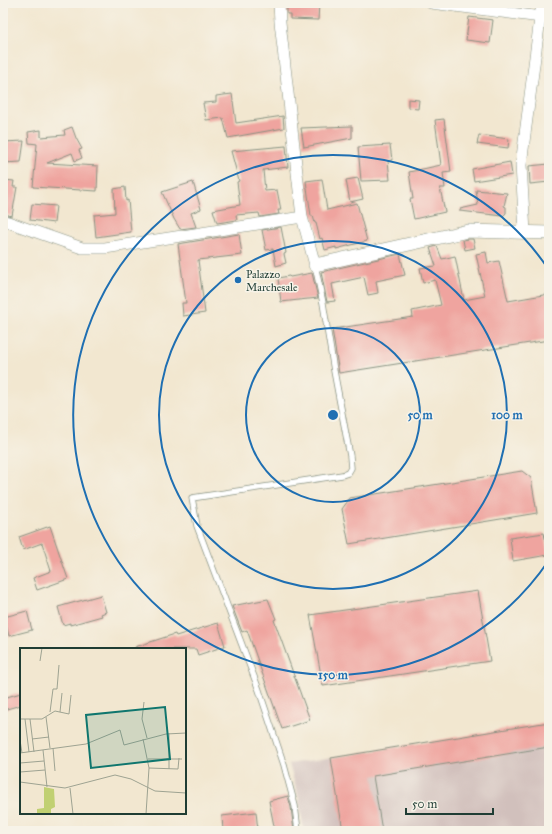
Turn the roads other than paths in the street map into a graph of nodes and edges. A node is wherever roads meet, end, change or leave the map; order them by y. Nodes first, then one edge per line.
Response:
1 (279, 3) edge
2 (430, 3) edge
3 (542, 3) edge
4 (545, 17) edge
5 (302, 217) junction
6 (3, 222) edge
7 (525, 232) junction
8 (549, 233) edge
9 (315, 265) junction
10 (298, 831) edge

1 - 5 street
2 - 4 street
3 - 4 street
4 - 7 street
5 - 6 street
5 - 9 street
7 - 8 street
7 - 9 street
9 - 10 lane

